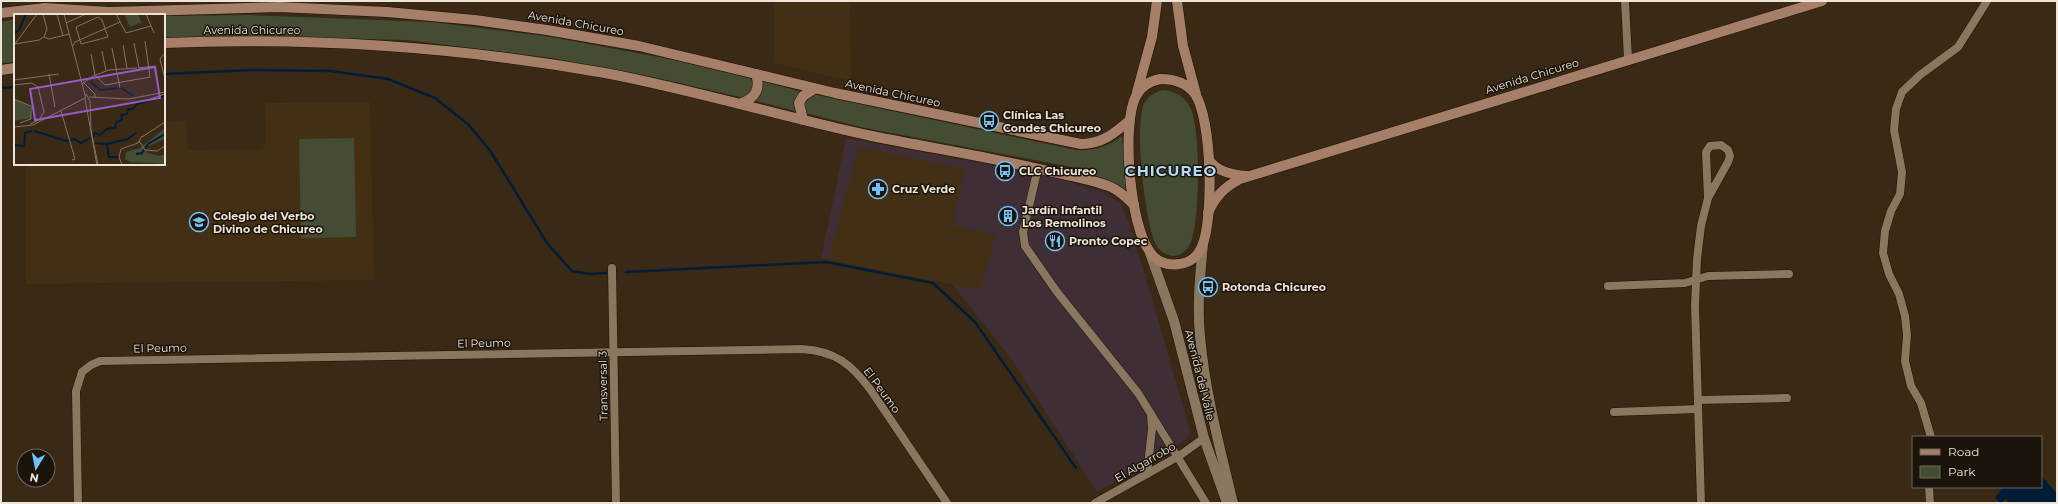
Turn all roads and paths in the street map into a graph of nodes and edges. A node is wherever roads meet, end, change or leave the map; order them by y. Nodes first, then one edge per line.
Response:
1 (1157, 1) edge
2 (1178, 1) edge
3 (1625, 1) edge
4 (1822, 1) edge
5 (1987, 1) edge
6 (55, 8) edge
7 (1, 12) edge
8 (165, 43) edge
9 (1628, 59) junction
10 (14, 68) edge
11 (1, 70) edge
12 (756, 74) junction
13 (814, 89) junction
14 (1137, 94) junction
15 (1198, 101) junction
16 (740, 104) junction
17 (803, 120) junction
18 (1130, 120) junction
19 (1208, 160) junction
20 (1038, 168) junction
21 (1249, 176) junction
22 (1708, 198) junction
23 (1134, 205) junction
24 (1208, 213) junction
25 (1202, 245) junction
26 (1150, 253) junction
27 (612, 268) dead end
28 (1789, 274) dead end
29 (1695, 280) junction
30 (1608, 286) dead end
31 (613, 352) junction
32 (1787, 398) dead end
33 (1698, 400) junction
34 (1698, 409) junction
35 (1614, 412) dead end
36 (1151, 415) junction
37 (1932, 436) edge
38 (1204, 438) junction
39 (1178, 456) junction
40 (1147, 474) junction
41 (1928, 488) edge
42 (78, 503) edge
43 (616, 503) edge
44 (947, 503) edge
45 (1095, 503) edge
46 (1206, 503) edge
47 (1227, 503) edge
48 (1233, 503) edge
49 (1701, 503) edge
50 (1930, 503) edge

1 - 14 main road
2 - 15 main road
3 - 9 street
4 - 9 main road, Avenida Chicureo
5 - 37 street
6 - 7 main road, Avenida Chicureo
6 - 12 main road, Avenida Chicureo
8 - 16 main road, Avenida Chicureo
9 - 21 main road, Avenida Chicureo
10 - 11 main road
12 - 13 main road, Avenida Chicureo
12 - 16 main road
13 - 17 main road
13 - 18 main road, Avenida Chicureo
14 - 15 main road
14 - 18 main road
15 - 19 main road
16 - 17 main road, Avenida Chicureo
17 - 20 main road, Avenida Chicureo
18 - 23 main road
19 - 21 main road, Avenida Chicureo
19 - 24 main road
20 - 23 main road, Avenida Chicureo
20 - 36 street
21 - 24 main road, Avenida Chicureo
22 - 22 street
22 - 29 street
23 - 26 main road
24 - 25 main road
25 - 26 main road
25 - 48 street, Avenida del Valle
26 - 38 street, Avenida del Valle
27 - 31 street, Transversal 3
28 - 29 street
29 - 30 street
29 - 33 street
31 - 42 street, El Peumo
31 - 43 street, Transversal 3
31 - 44 street, El Peumo
32 - 33 street
33 - 34 street
34 - 35 street
34 - 49 street
36 - 39 street
36 - 40 street
38 - 39 street, El Algarrobo
38 - 47 street, Avenida del Valle
39 - 40 street, El Algarrobo
39 - 46 street
40 - 45 street, El Algarrobo
41 - 50 street

